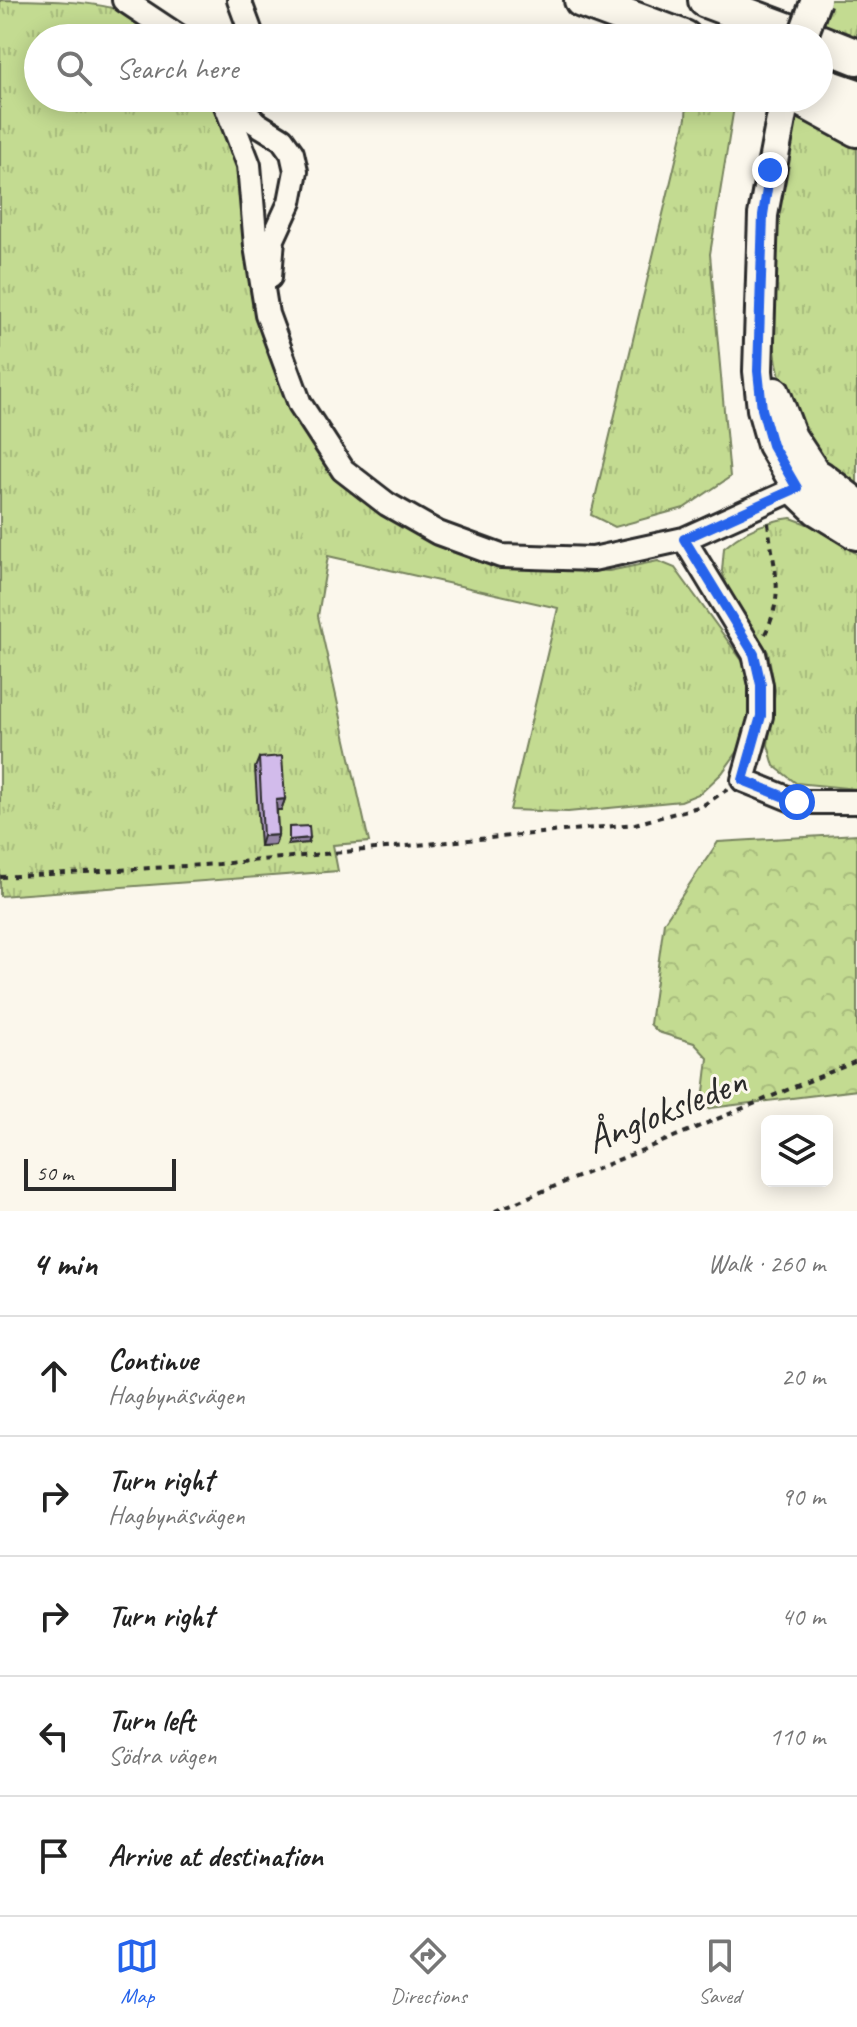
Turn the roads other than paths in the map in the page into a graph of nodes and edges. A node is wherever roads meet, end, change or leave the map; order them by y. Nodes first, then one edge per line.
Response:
1 (124, 0) edge
2 (239, 0) edge
3 (582, 0) edge
4 (706, 0) edge
5 (816, 0) edge
6 (161, 24) edge
7 (248, 24) edge
8 (646, 24) edge
9 (769, 24) edge
10 (809, 24) edge
11 (833, 48) edge
12 (857, 57) edge
13 (833, 89) edge
14 (857, 97) edge
15 (228, 112) edge
16 (245, 112) edge
17 (258, 112) edge
18 (782, 112) edge
19 (826, 112) edge
20 (256, 123) junction
21 (857, 129) edge
22 (249, 165) junction
23 (267, 314) junction
24 (808, 483) junction
25 (857, 507) edge
26 (857, 532) edge
27 (684, 539) junction
28 (857, 802) edge

1 - 6 street
2 - 7 street
3 - 8 highway
4 - 9 highway
5 - 10 main road, bridge
11 - 12 highway
13 - 14 highway
15 - 22 street
16 - 20 street
17 - 20 street
18 - 24 main road
19 - 21 highway
20 - 22 street
20 - 23 street
22 - 23 street
23 - 27 street
24 - 25 highway
24 - 26 highway
24 - 27 street
27 - 28 street

